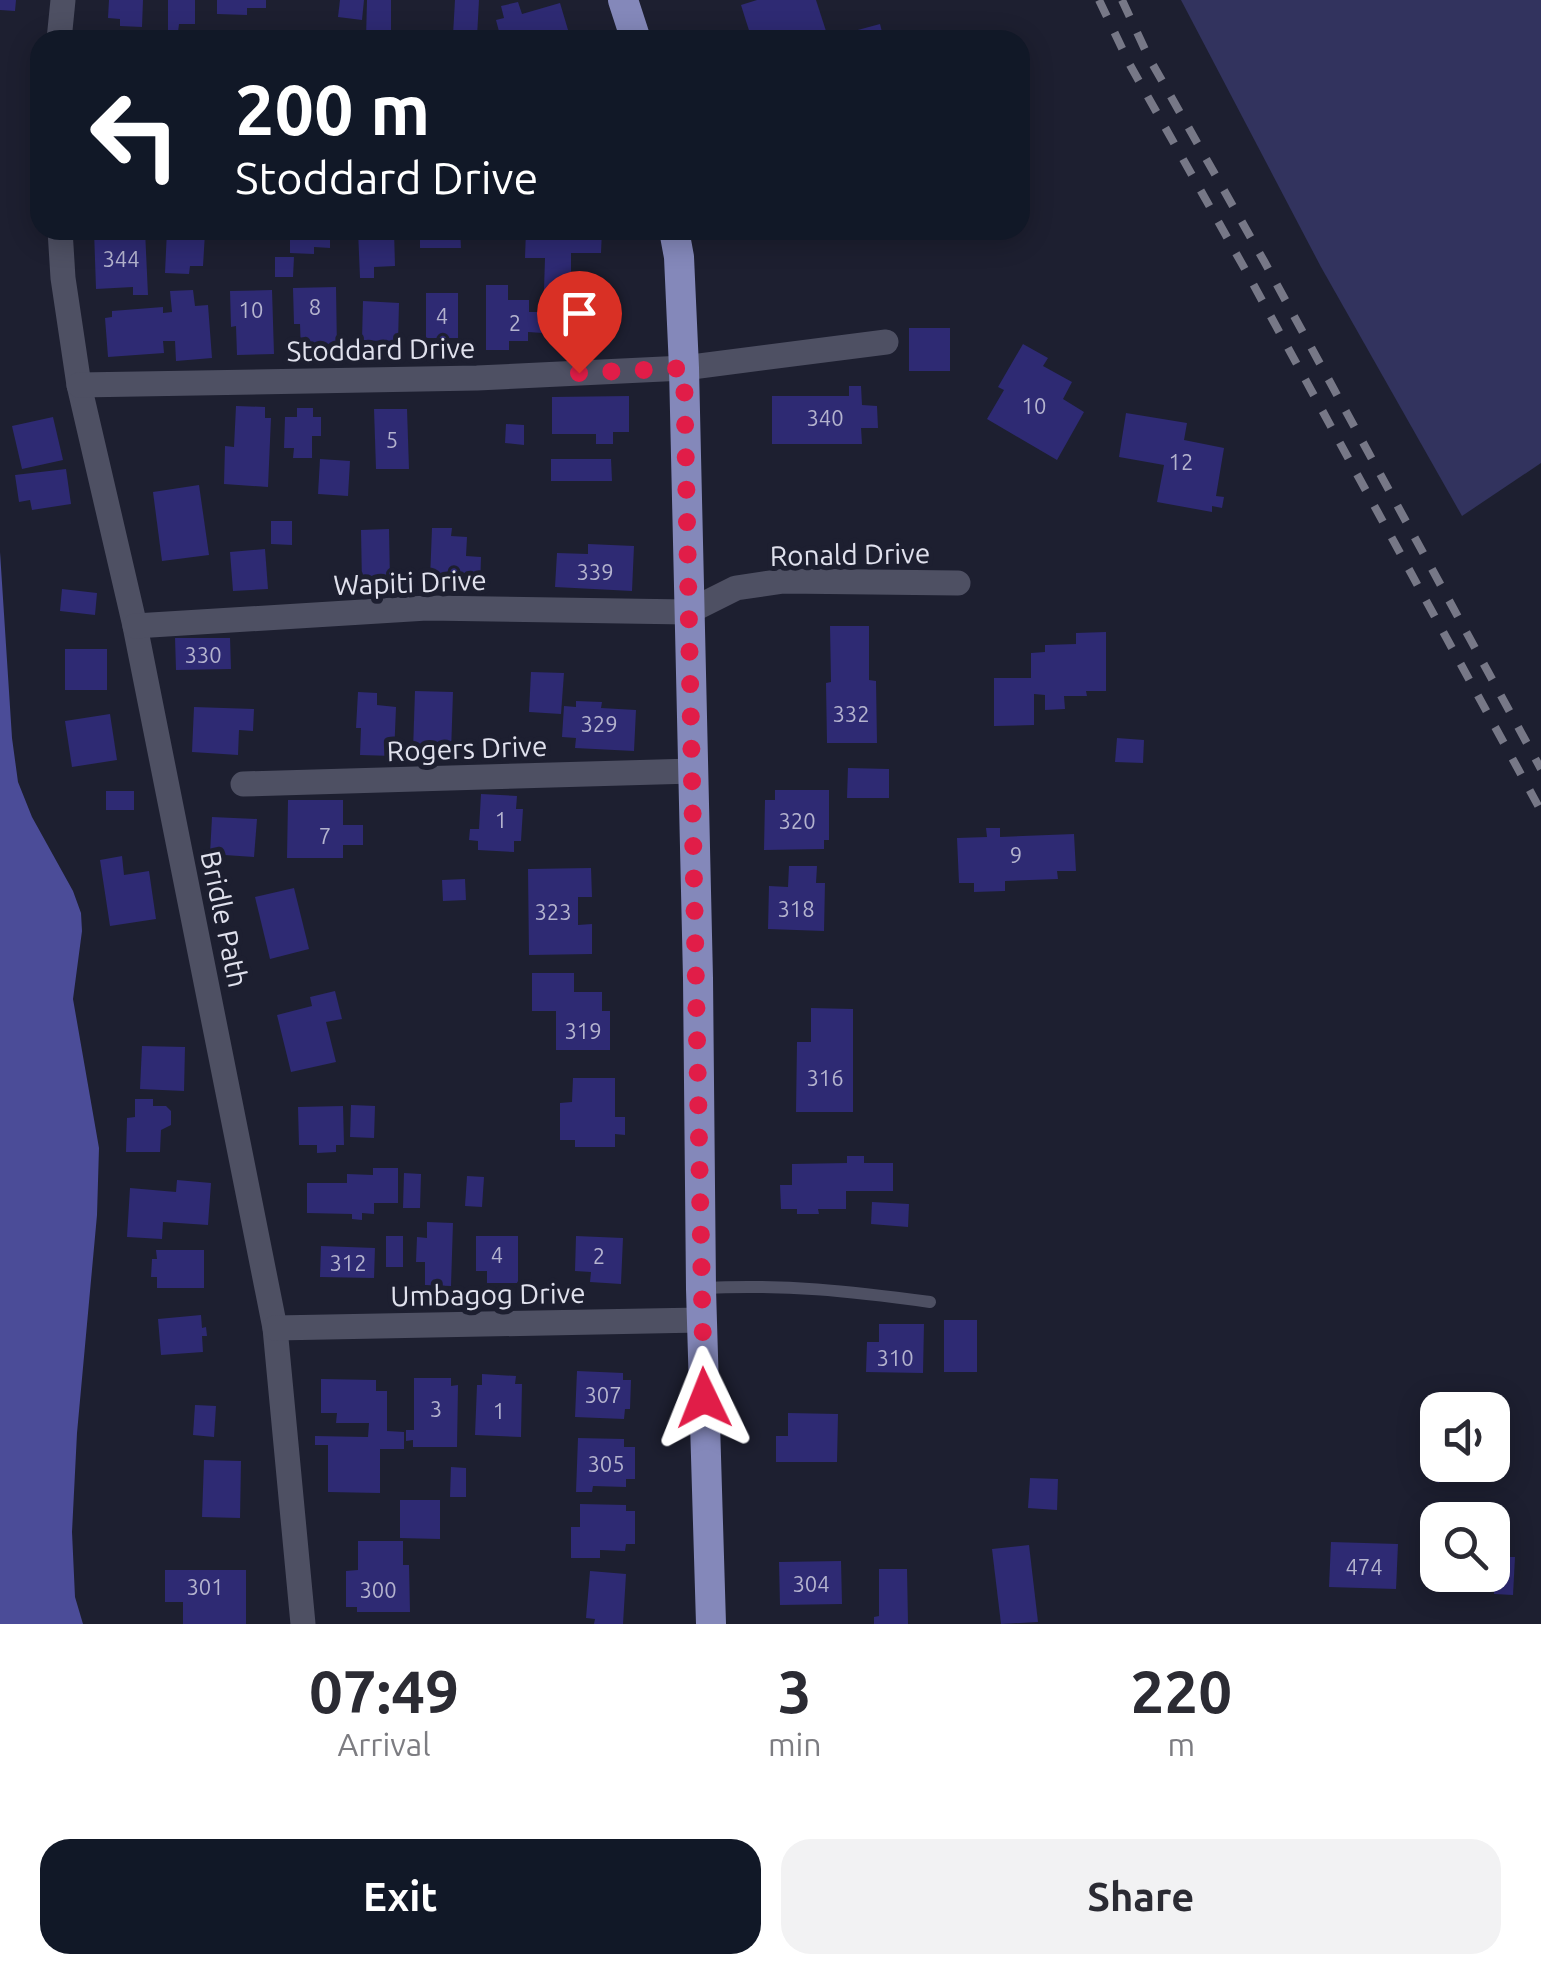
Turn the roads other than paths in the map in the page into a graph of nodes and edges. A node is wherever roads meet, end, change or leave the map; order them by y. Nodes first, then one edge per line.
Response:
1 (63, 0) edge
2 (624, 0) edge
3 (59, 30) edge
4 (633, 30) edge
5 (61, 240) edge
6 (675, 240) edge
7 (886, 342) dead end
8 (684, 368) junction
9 (80, 385) junction
10 (958, 583) dead end
11 (688, 612) junction
12 (135, 626) junction
13 (693, 771) junction
14 (243, 784) dead end
15 (700, 1288) junction
16 (930, 1302) dead end
17 (701, 1320) junction
18 (275, 1328) junction
19 (303, 1624) edge
20 (711, 1624) edge

1 - 3 street
2 - 4 main road
5 - 9 street, Bridle Path
6 - 8 main road
7 - 8 street, Stoddard Drive
8 - 9 street, Stoddard Drive
8 - 11 main road
9 - 12 street, Bridle Path
10 - 11 street, Ronald Drive
11 - 12 street, Wapiti Drive
11 - 13 main road
12 - 18 street, Bridle Path
13 - 14 street, Rogers Drive
13 - 15 main road
15 - 16 lane
15 - 17 main road
17 - 18 street, Umbagog Drive
17 - 20 main road
18 - 19 street, Bridle Path

